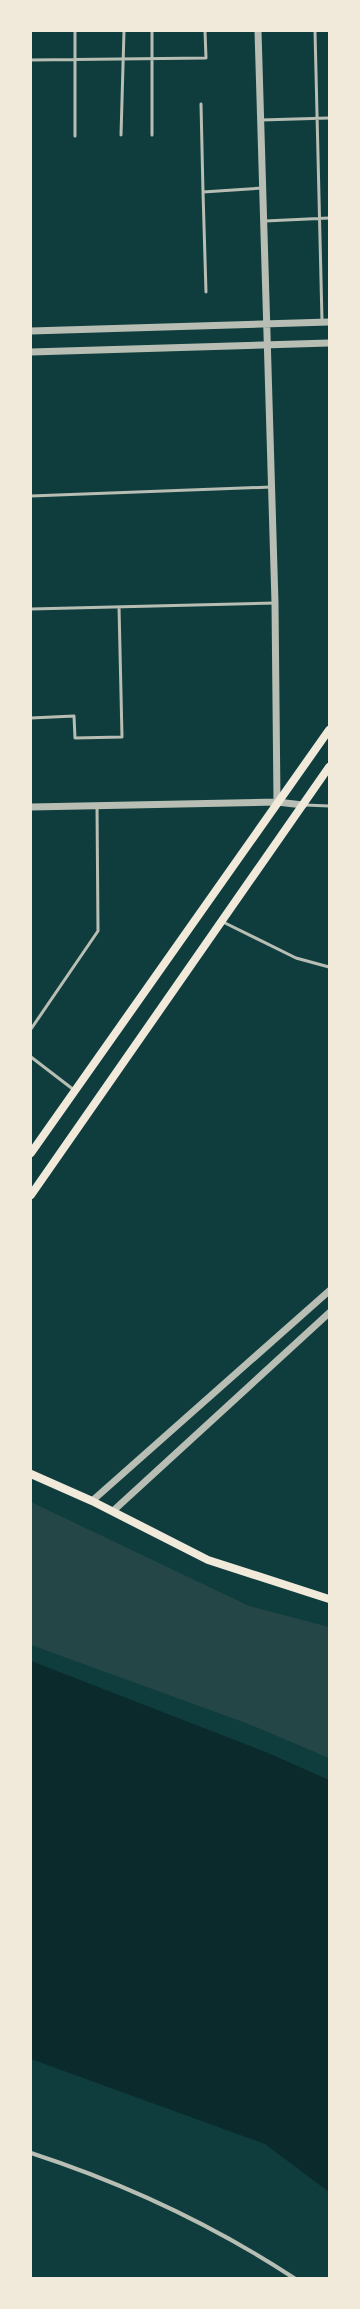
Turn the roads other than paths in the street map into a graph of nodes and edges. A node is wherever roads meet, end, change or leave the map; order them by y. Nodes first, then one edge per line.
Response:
1 (75, 31) edge
2 (124, 31) edge
3 (152, 31) edge
4 (206, 31) edge
5 (258, 31) edge
6 (315, 31) edge
7 (75, 59) junction
8 (123, 59) junction
9 (152, 59) junction
10 (31, 60) edge
11 (201, 104) dead end
12 (317, 118) junction
13 (329, 118) edge
14 (260, 120) junction
15 (121, 135) dead end
16 (152, 135) dead end
17 (75, 136) dead end
18 (263, 188) junction
19 (203, 192) junction
20 (318, 218) junction
21 (329, 218) edge
22 (264, 221) junction
23 (206, 292) dead end
24 (326, 323) edge
25 (268, 324) junction
26 (31, 331) edge
27 (329, 343) edge
28 (269, 345) junction
29 (31, 352) edge
30 (272, 487) junction
31 (31, 496) edge
32 (275, 603) junction
33 (119, 607) junction
34 (31, 609) edge
35 (31, 718) edge
36 (329, 730) edge
37 (329, 767) edge
38 (277, 802) junction
39 (303, 805) junction
40 (97, 806) junction
41 (329, 806) edge
42 (31, 807) edge
43 (223, 922) junction
44 (329, 967) edge
45 (31, 1029) edge
46 (31, 1057) edge
47 (75, 1091) junction
48 (31, 1153) edge
49 (31, 1195) edge
50 (329, 1291) edge
51 (329, 1314) edge
52 (31, 1474) edge
53 (92, 1500) junction
54 (113, 1511) junction
55 (329, 1599) edge
56 (31, 2153) edge
57 (294, 2278) edge

1 - 7 lane
2 - 8 lane
3 - 9 lane
4 - 9 lane
5 - 14 street
6 - 12 lane
7 - 8 lane
7 - 10 lane
7 - 17 lane
8 - 9 lane
8 - 15 lane
9 - 16 lane
11 - 19 lane
12 - 13 lane
12 - 14 lane
12 - 20 lane
14 - 18 street
18 - 19 lane
18 - 22 street
19 - 23 lane
20 - 21 lane
20 - 22 lane
20 - 24 lane
22 - 25 street
24 - 25 street
25 - 26 street
25 - 28 street
27 - 28 street
28 - 29 street
28 - 30 street
30 - 31 lane
30 - 32 street
32 - 33 lane
32 - 38 street
33 - 34 lane
33 - 35 lane
36 - 38 main road
37 - 39 main road
38 - 39 street
38 - 40 street
38 - 47 main road
39 - 41 lane
39 - 43 main road
40 - 42 street
40 - 45 lane
43 - 44 lane
43 - 49 main road
46 - 47 lane
47 - 48 main road
50 - 53 street
51 - 54 street
52 - 53 main road
53 - 54 main road
54 - 55 main road
56 - 57 street

